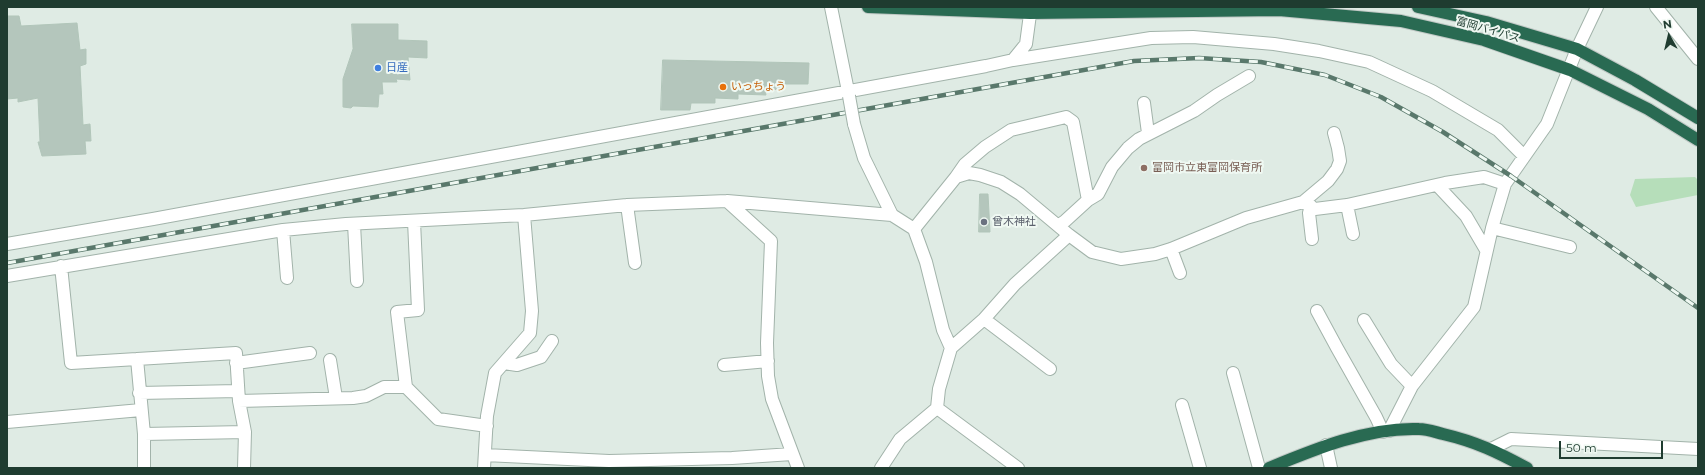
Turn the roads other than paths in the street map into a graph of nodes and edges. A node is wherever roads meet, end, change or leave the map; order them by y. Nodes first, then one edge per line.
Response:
1 (831, 7) edge
2 (868, 7) edge
3 (1418, 7) edge
4 (1597, 7) edge
5 (1656, 7) edge
6 (1031, 10) edge
7 (1577, 49) junction
8 (1698, 59) edge
9 (1013, 60) junction
10 (1570, 70) junction
11 (1249, 76) dead end
12 (848, 94) junction
13 (1144, 103) dead end
14 (1698, 118) edge
15 (1148, 133) junction
16 (1334, 133) dead end
17 (1698, 140) edge
18 (1524, 156) junction
19 (956, 176) junction
20 (1505, 184) junction
21 (1437, 185) junction
22 (1088, 200) junction
23 (727, 201) junction
24 (1307, 204) junction
25 (627, 205) junction
26 (1347, 205) junction
27 (524, 215) junction
28 (892, 215) junction
29 (414, 221) junction
30 (354, 224) junction
31 (1059, 225) junction
32 (1492, 228) junction
33 (914, 229) junction
34 (283, 230) junction
35 (1353, 234) dead end
36 (1069, 235) junction
37 (1312, 239) dead end
38 (7, 244) edge
39 (1570, 247) dead end
40 (1171, 249) junction
41 (1486, 250) junction
42 (635, 263) dead end
43 (61, 266) junction
44 (1180, 273) dead end
45 (7, 276) edge
46 (287, 278) dead end
47 (356, 281) dead end
48 (1318, 311) dead end
49 (984, 319) junction
50 (1364, 320) dead end
51 (552, 341) dead end
52 (951, 348) junction
53 (310, 353) dead end
54 (137, 359) junction
55 (330, 360) dead end
56 (768, 360) junction
57 (236, 363) junction
58 (504, 363) junction
59 (724, 365) dead end
60 (1050, 369) dead end
61 (1233, 373) dead end
62 (1412, 386) junction
63 (406, 387) junction
64 (139, 393) junction
65 (238, 396) junction
66 (336, 398) junction
67 (1182, 405) dead end
68 (937, 408) junction
69 (141, 410) junction
70 (7, 422) edge
71 (487, 426) junction
72 (1386, 431) junction
73 (245, 432) junction
74 (144, 434) junction
75 (1326, 445) junction
76 (1491, 449) junction
77 (1698, 450) edge
78 (792, 454) junction
79 (485, 455) junction
80 (651, 464) edge
81 (144, 468) edge
82 (244, 468) edge
83 (484, 468) edge
84 (798, 468) edge
85 (881, 468) edge
86 (1018, 468) edge
87 (1200, 468) edge
88 (1259, 468) edge
89 (1269, 468) edge
90 (1331, 468) edge
91 (1527, 468) edge

1 - 12 street
2 - 6 highway, 富岡バイパス
3 - 7 highway, 富岡バイパス
4 - 7 street
5 - 8 street
6 - 9 street
6 - 10 highway, 富岡バイパス
7 - 10 street
7 - 14 highway, 富岡バイパス
9 - 12 street
9 - 18 street
10 - 17 highway, 富岡バイパス
10 - 18 street
11 - 15 street
12 - 28 street, bridge
12 - 38 street
13 - 15 street
15 - 22 street
16 - 24 street
18 - 20 street
19 - 22 street
19 - 31 street
19 - 33 street
20 - 21 street
20 - 32 street
21 - 26 street
21 - 41 street
22 - 31 street
23 - 25 street
23 - 28 street
23 - 56 street
24 - 26 street
24 - 37 street
24 - 40 street
25 - 27 street
25 - 42 street
26 - 35 street
27 - 29 street
27 - 58 street
28 - 33 street
29 - 30 street
29 - 63 street
30 - 34 street
30 - 47 street
31 - 36 street
32 - 39 street
32 - 41 street
33 - 52 street
34 - 43 street
34 - 46 street
36 - 40 street
36 - 49 street
40 - 44 street
41 - 62 street
43 - 45 street
43 - 54 street
48 - 72 street
49 - 52 street
49 - 60 street
50 - 62 street
51 - 58 street
52 - 68 street
53 - 57 street
54 - 57 street
54 - 64 street
55 - 66 street
56 - 59 street
56 - 78 street
57 - 65 street
58 - 71 street
61 - 88 street
62 - 72 street
63 - 66 street
63 - 71 street
64 - 65 street
64 - 69 street
65 - 66 street
65 - 73 street
67 - 87 street
68 - 85 street
68 - 86 street
69 - 70 street
69 - 74 street
71 - 79 street
72 - 75 highway
72 - 76 highway
73 - 74 street
73 - 82 street
74 - 81 street
75 - 89 highway
75 - 90 street
76 - 77 street
76 - 91 highway
78 - 80 street
78 - 84 street
79 - 80 street
79 - 83 street

